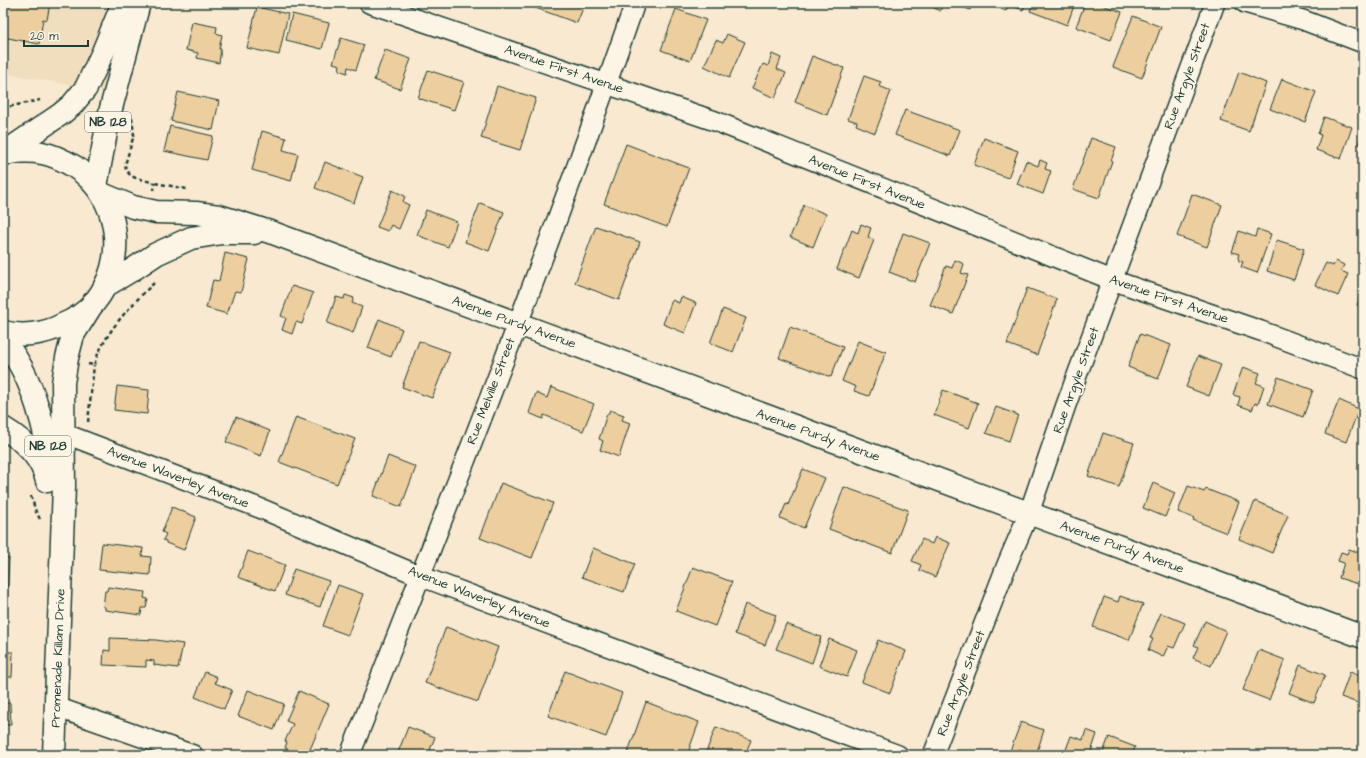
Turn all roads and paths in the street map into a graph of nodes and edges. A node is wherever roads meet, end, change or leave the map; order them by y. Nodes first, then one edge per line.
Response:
1 (123, 3) edge
2 (140, 3) edge
3 (369, 3) edge
4 (635, 3) edge
5 (1215, 3) edge
6 (1246, 3) edge
7 (1363, 42) edge
8 (607, 83) junction
9 (42, 100) dead end
10 (3, 108) edge
11 (134, 135) dead end
12 (3, 154) edge
13 (155, 183) junction
14 (99, 190) junction
15 (189, 190) dead end
16 (153, 194) dead end
17 (273, 233) junction
18 (158, 280) dead end
19 (1112, 280) junction
20 (99, 294) junction
21 (518, 323) junction
22 (3, 332) edge
23 (3, 341) edge
24 (82, 362) dead end
25 (94, 365) junction
26 (1363, 369) edge
27 (88, 423) dead end
28 (3, 428) edge
29 (63, 432) junction
30 (1029, 513) junction
31 (56, 516) junction
32 (61, 561) junction
33 (420, 576) junction
34 (1363, 636) edge
35 (56, 707) junction
36 (54, 755) edge
37 (193, 755) edge
38 (350, 755) edge
39 (898, 755) edge
40 (933, 755) edge

1 - 12 street, NB 128
2 - 14 street, NB 128
3 - 8 street, Avenue First Avenue
4 - 8 street, Rue Melville Street
5 - 19 street, Rue Argyle Street
6 - 7 street
8 - 19 street, Avenue First Avenue
8 - 21 street, Rue Melville Street
9 - 10 path
11 - 13 path
12 - 14 street
13 - 15 path
13 - 16 path
14 - 17 street, Avenue Purdy Avenue
14 - 20 street
17 - 20 street, Avenue Purdy Avenue
17 - 21 street, Avenue Purdy Avenue
18 - 25 path
19 - 26 street, Avenue First Avenue
19 - 30 street, Rue Argyle Street
20 - 22 street, Avenue Purdy Avenue
20 - 29 street, Promenade Killam Drive / NB 128
21 - 30 street, Avenue Purdy Avenue
21 - 33 street, Rue Melville Street
23 - 31 street, Promenade Killam Drive / NB 128
24 - 25 path
25 - 27 path
28 - 31 street
29 - 32 street, Promenade Killam Drive / NB 128
29 - 33 street, Avenue Waverley Avenue
30 - 34 street, Avenue Purdy Avenue
30 - 40 street, Rue Argyle Street
31 - 32 street, Promenade Killam Drive / NB 128
32 - 35 street, Promenade Killam Drive / NB 128
33 - 38 street, Rue Melville Street
33 - 39 street, Avenue Waverley Avenue
35 - 36 street, Promenade Killam Drive / NB 128
35 - 37 street

